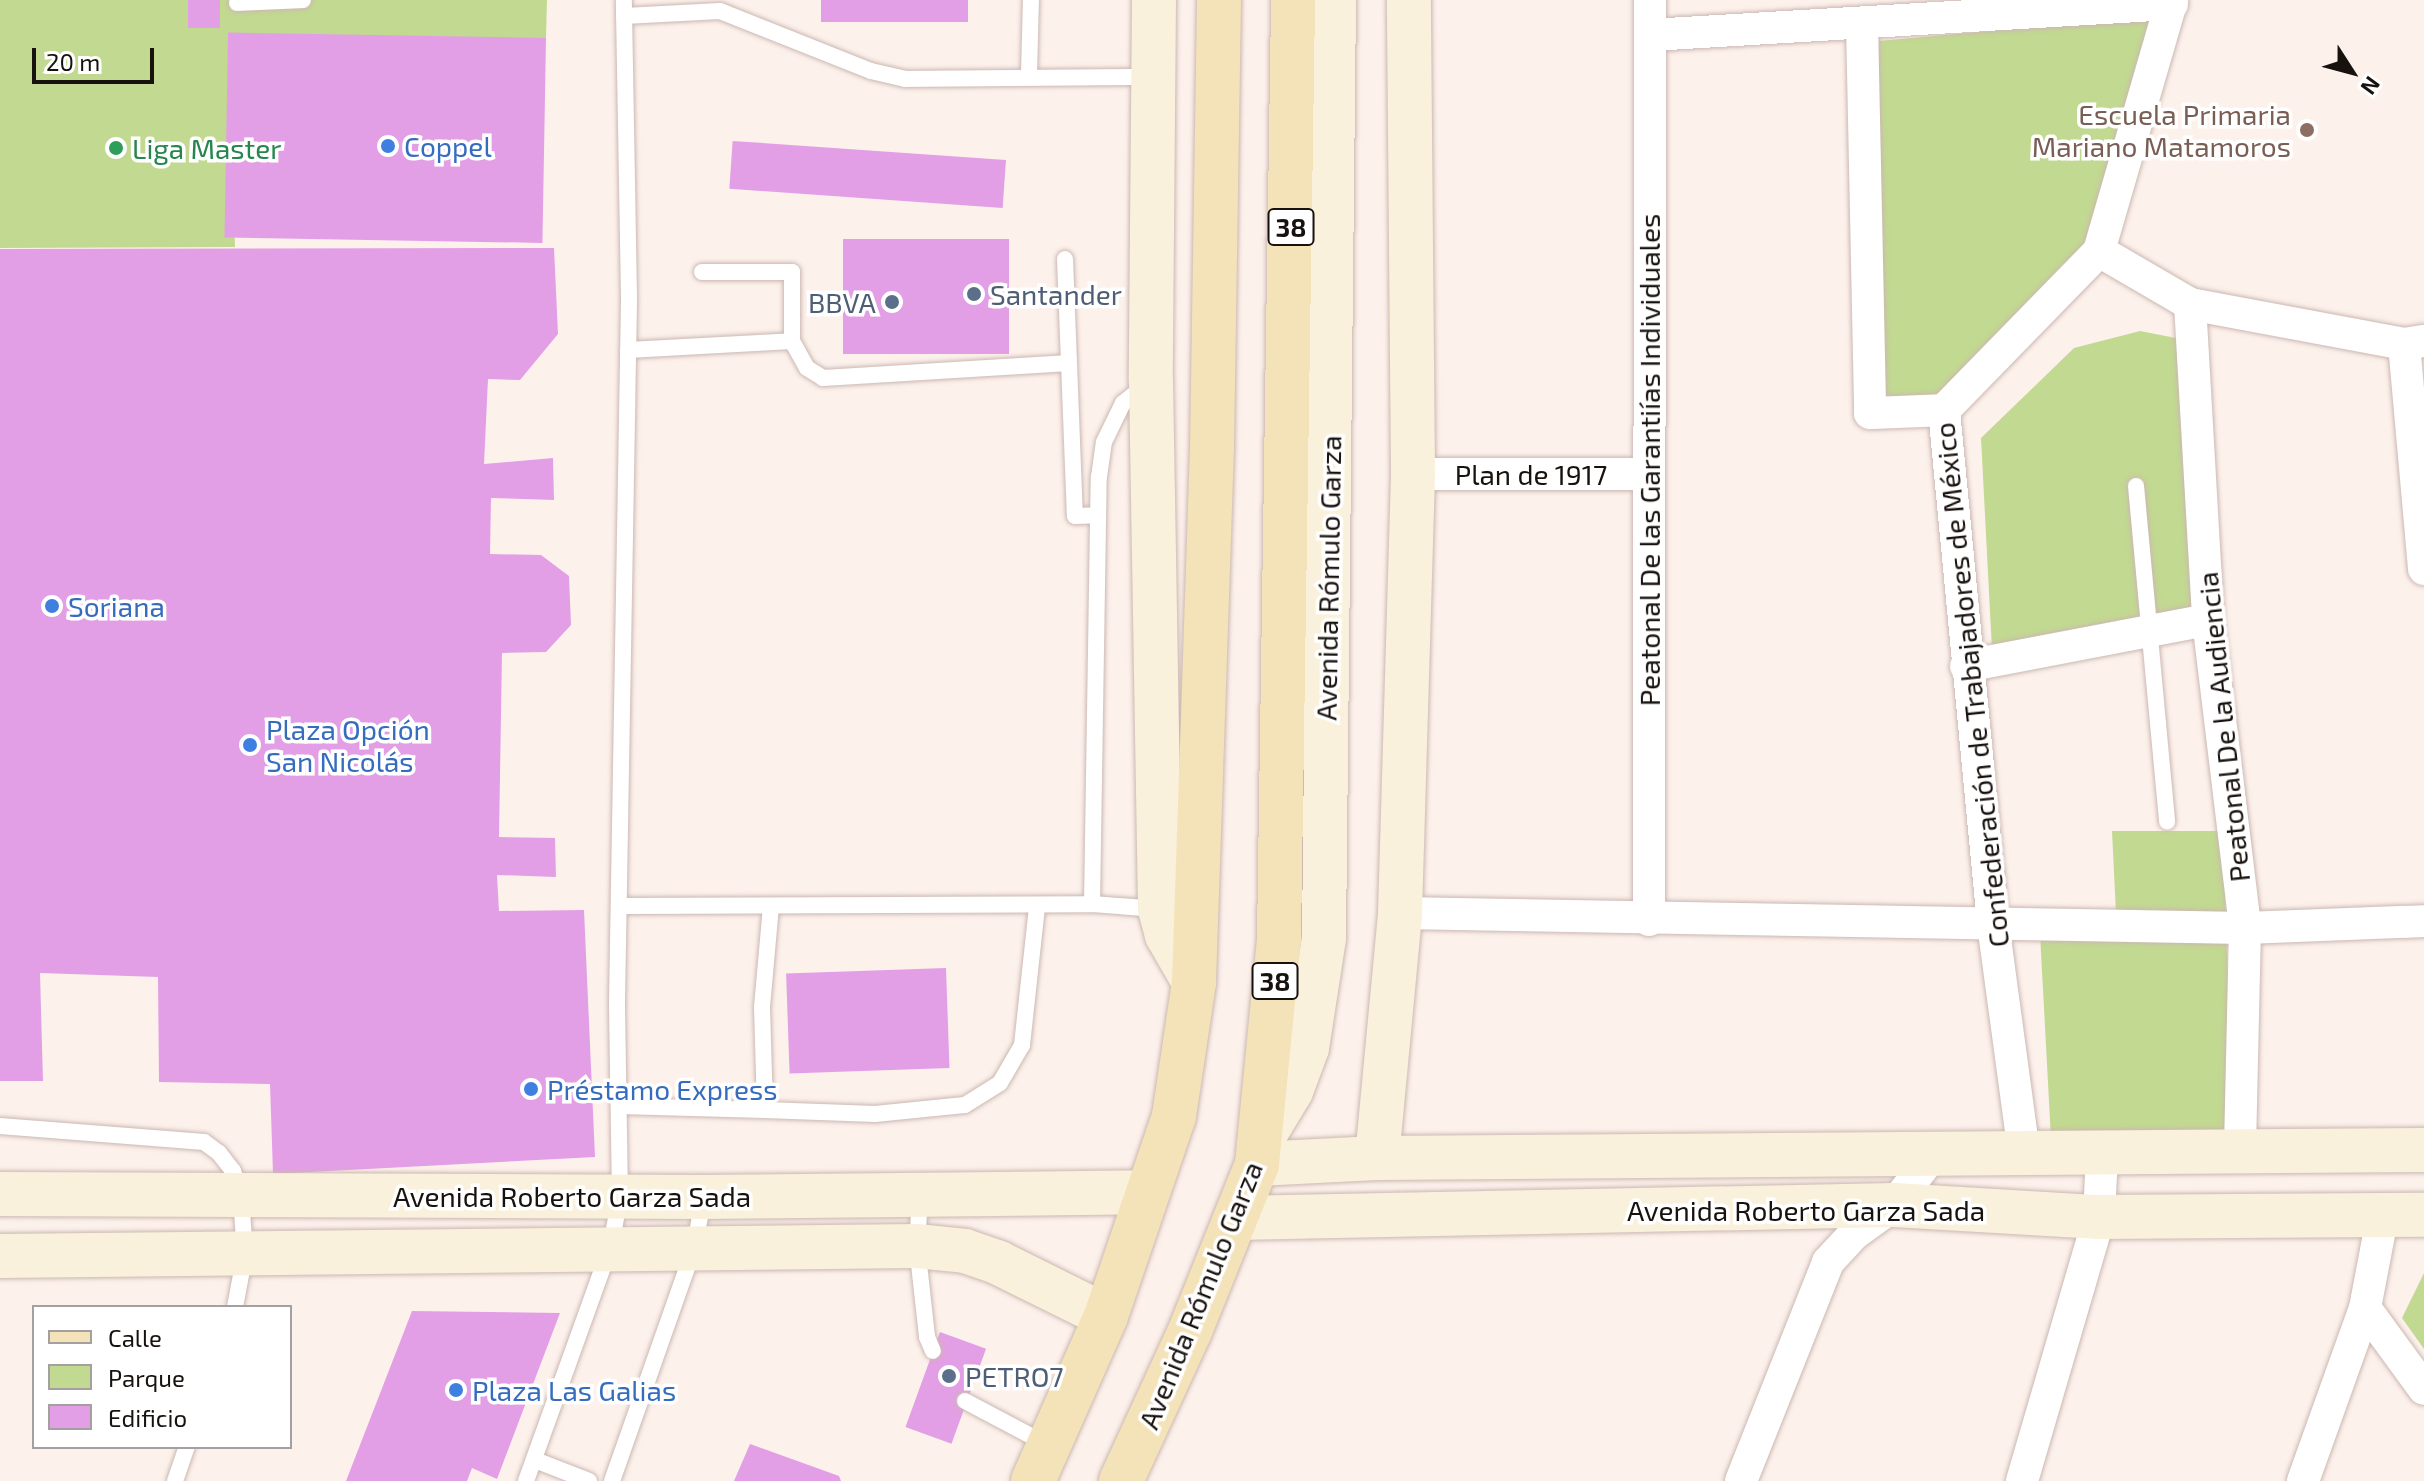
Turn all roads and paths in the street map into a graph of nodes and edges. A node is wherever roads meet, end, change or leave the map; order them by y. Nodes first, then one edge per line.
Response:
1 (303, 0) edge
2 (1031, 0) edge
3 (1154, 0) edge
4 (1219, 0) edge
5 (1293, 0) edge
6 (1334, 0) edge
7 (1409, 0) edge
8 (1650, 0) edge
9 (2172, 2) edge
10 (237, 3) dead end
11 (624, 8) edge
12 (1862, 23) junction
13 (1651, 35) junction
14 (1029, 74) junction
15 (1155, 77) junction
16 (2099, 251) junction
17 (1065, 259) dead end
18 (702, 272) dead end
19 (2190, 304) junction
20 (792, 341) junction
21 (2414, 343) edge
22 (628, 350) junction
23 (1066, 363) junction
24 (1151, 381) junction
25 (1944, 410) junction
26 (1413, 474) junction
27 (1648, 474) junction
28 (2136, 486) dead end
29 (1098, 515) junction
30 (2424, 569) edge
31 (2208, 620) junction
32 (2152, 629) junction
33 (1966, 666) junction
34 (2167, 822) dead end
35 (1092, 904) junction
36 (619, 906) junction
37 (771, 906) junction
38 (1037, 907) junction
39 (1160, 909) junction
40 (1400, 913) junction
41 (1649, 920) junction
42 (2424, 921) edge
43 (1993, 923) junction
44 (2245, 928) junction
45 (1194, 982) junction
46 (619, 1106) junction
47 (765, 1110) junction
48 (0, 1126) edge
49 (2240, 1150) junction
50 (2424, 1150) edge
51 (1934, 1153) junction
52 (2024, 1153) junction
53 (2102, 1153) junction
54 (1258, 1154) junction
55 (1377, 1158) junction
56 (1145, 1192) junction
57 (0, 1194) edge
58 (920, 1195) junction
59 (241, 1196) junction
60 (620, 1197) junction
61 (703, 1197) junction
62 (1894, 1205) junction
63 (2403, 1214) edge
64 (2099, 1217) junction
65 (1236, 1218) junction
66 (611, 1245) junction
67 (695, 1245) junction
68 (917, 1246) junction
69 (245, 1254) junction
70 (0, 1256) edge
71 (235, 1305) edge
72 (2365, 1308) junction
73 (1106, 1316) junction
74 (933, 1351) dead end
75 (2424, 1389) edge
76 (965, 1401) dead end
77 (186, 1449) edge
78 (535, 1460) junction
79 (1040, 1463) edge
80 (1133, 1469) edge
81 (175, 1481) edge
82 (526, 1481) edge
83 (589, 1481) edge
84 (612, 1481) edge
85 (1741, 1481) edge
86 (2022, 1481) edge
87 (2303, 1481) edge

1 - 10 lane
2 - 14 lane
3 - 15 street
4 - 45 main road
5 - 54 main road, Avenida Rómulo Garza / 38
6 - 54 street, Avenida Rómulo Garza
7 - 26 street
8 - 13 street, Peatonal De las Garantiías Individuales
9 - 12 street
9 - 16 street, Confederación de Trabajadores de México
11 - 14 lane
11 - 22 lane
12 - 13 street
12 - 25 street
13 - 27 street, Peatonal De las Garantiías Individuales
14 - 15 lane
15 - 24 street
16 - 19 street
16 - 25 street, Confederación de Trabajadores de México
17 - 23 lane
18 - 20 lane
19 - 21 street
19 - 31 street, Peatonal De la Audiencia
20 - 22 lane
20 - 23 lane
21 - 30 street
22 - 36 lane
23 - 29 lane
24 - 29 lane
24 - 39 street
25 - 33 street, Confederación de Trabajadores de México
26 - 27 street, Plan de 1917
26 - 40 street
27 - 41 street, Peatonal De las Garantiías Individuales
28 - 32 lane
29 - 35 lane
31 - 32 street
31 - 44 street, Peatonal De la Audiencia
32 - 33 street
32 - 34 lane
33 - 43 street, Confederación de Trabajadores de México
35 - 38 lane
35 - 39 lane
36 - 37 lane
36 - 46 lane
37 - 38 lane
37 - 47 lane
38 - 47 lane
39 - 45 street
40 - 41 street
40 - 55 street
41 - 43 street
42 - 44 street
43 - 44 street
43 - 52 street, Confederación de Trabajadores de México
44 - 49 street, Peatonal De la Audiencia
45 - 56 main road
46 - 47 lane
46 - 60 lane
48 - 59 lane
49 - 50 street, Avenida Roberto Garza Sada
49 - 53 street, Avenida Roberto Garza Sada
51 - 52 street, Avenida Roberto Garza Sada
51 - 55 street, Avenida Roberto Garza Sada
51 - 62 street
52 - 53 street, Avenida Roberto Garza Sada
53 - 64 street
54 - 55 street, Avenida Roberto Garza Sada
54 - 65 main road, Avenida Rómulo Garza / 38
56 - 58 street, Avenida Roberto Garza Sada
56 - 73 main road
57 - 59 street, Avenida Roberto Garza Sada
58 - 61 street, Avenida Roberto Garza Sada
58 - 68 lane
59 - 60 street, Avenida Roberto Garza Sada
59 - 69 lane
60 - 61 street, Avenida Roberto Garza Sada
60 - 66 lane
61 - 67 lane
62 - 64 street, Avenida Roberto Garza Sada
62 - 65 street, Avenida Roberto Garza Sada
62 - 85 street
63 - 64 street, Avenida Roberto Garza Sada
63 - 72 street
64 - 86 street
65 - 80 main road, Avenida Rómulo Garza / 38
66 - 67 street, Avenida Roberto Garza Sada
66 - 69 street, Avenida Roberto Garza Sada
66 - 78 lane
67 - 68 street, Avenida Roberto Garza Sada
67 - 84 lane
68 - 73 street, Avenida Roberto Garza Sada
68 - 74 lane
69 - 70 street, Avenida Roberto Garza Sada
69 - 71 lane
72 - 75 street
72 - 87 street
73 - 79 main road
76 - 79 lane
77 - 81 lane
78 - 82 lane
78 - 83 lane

